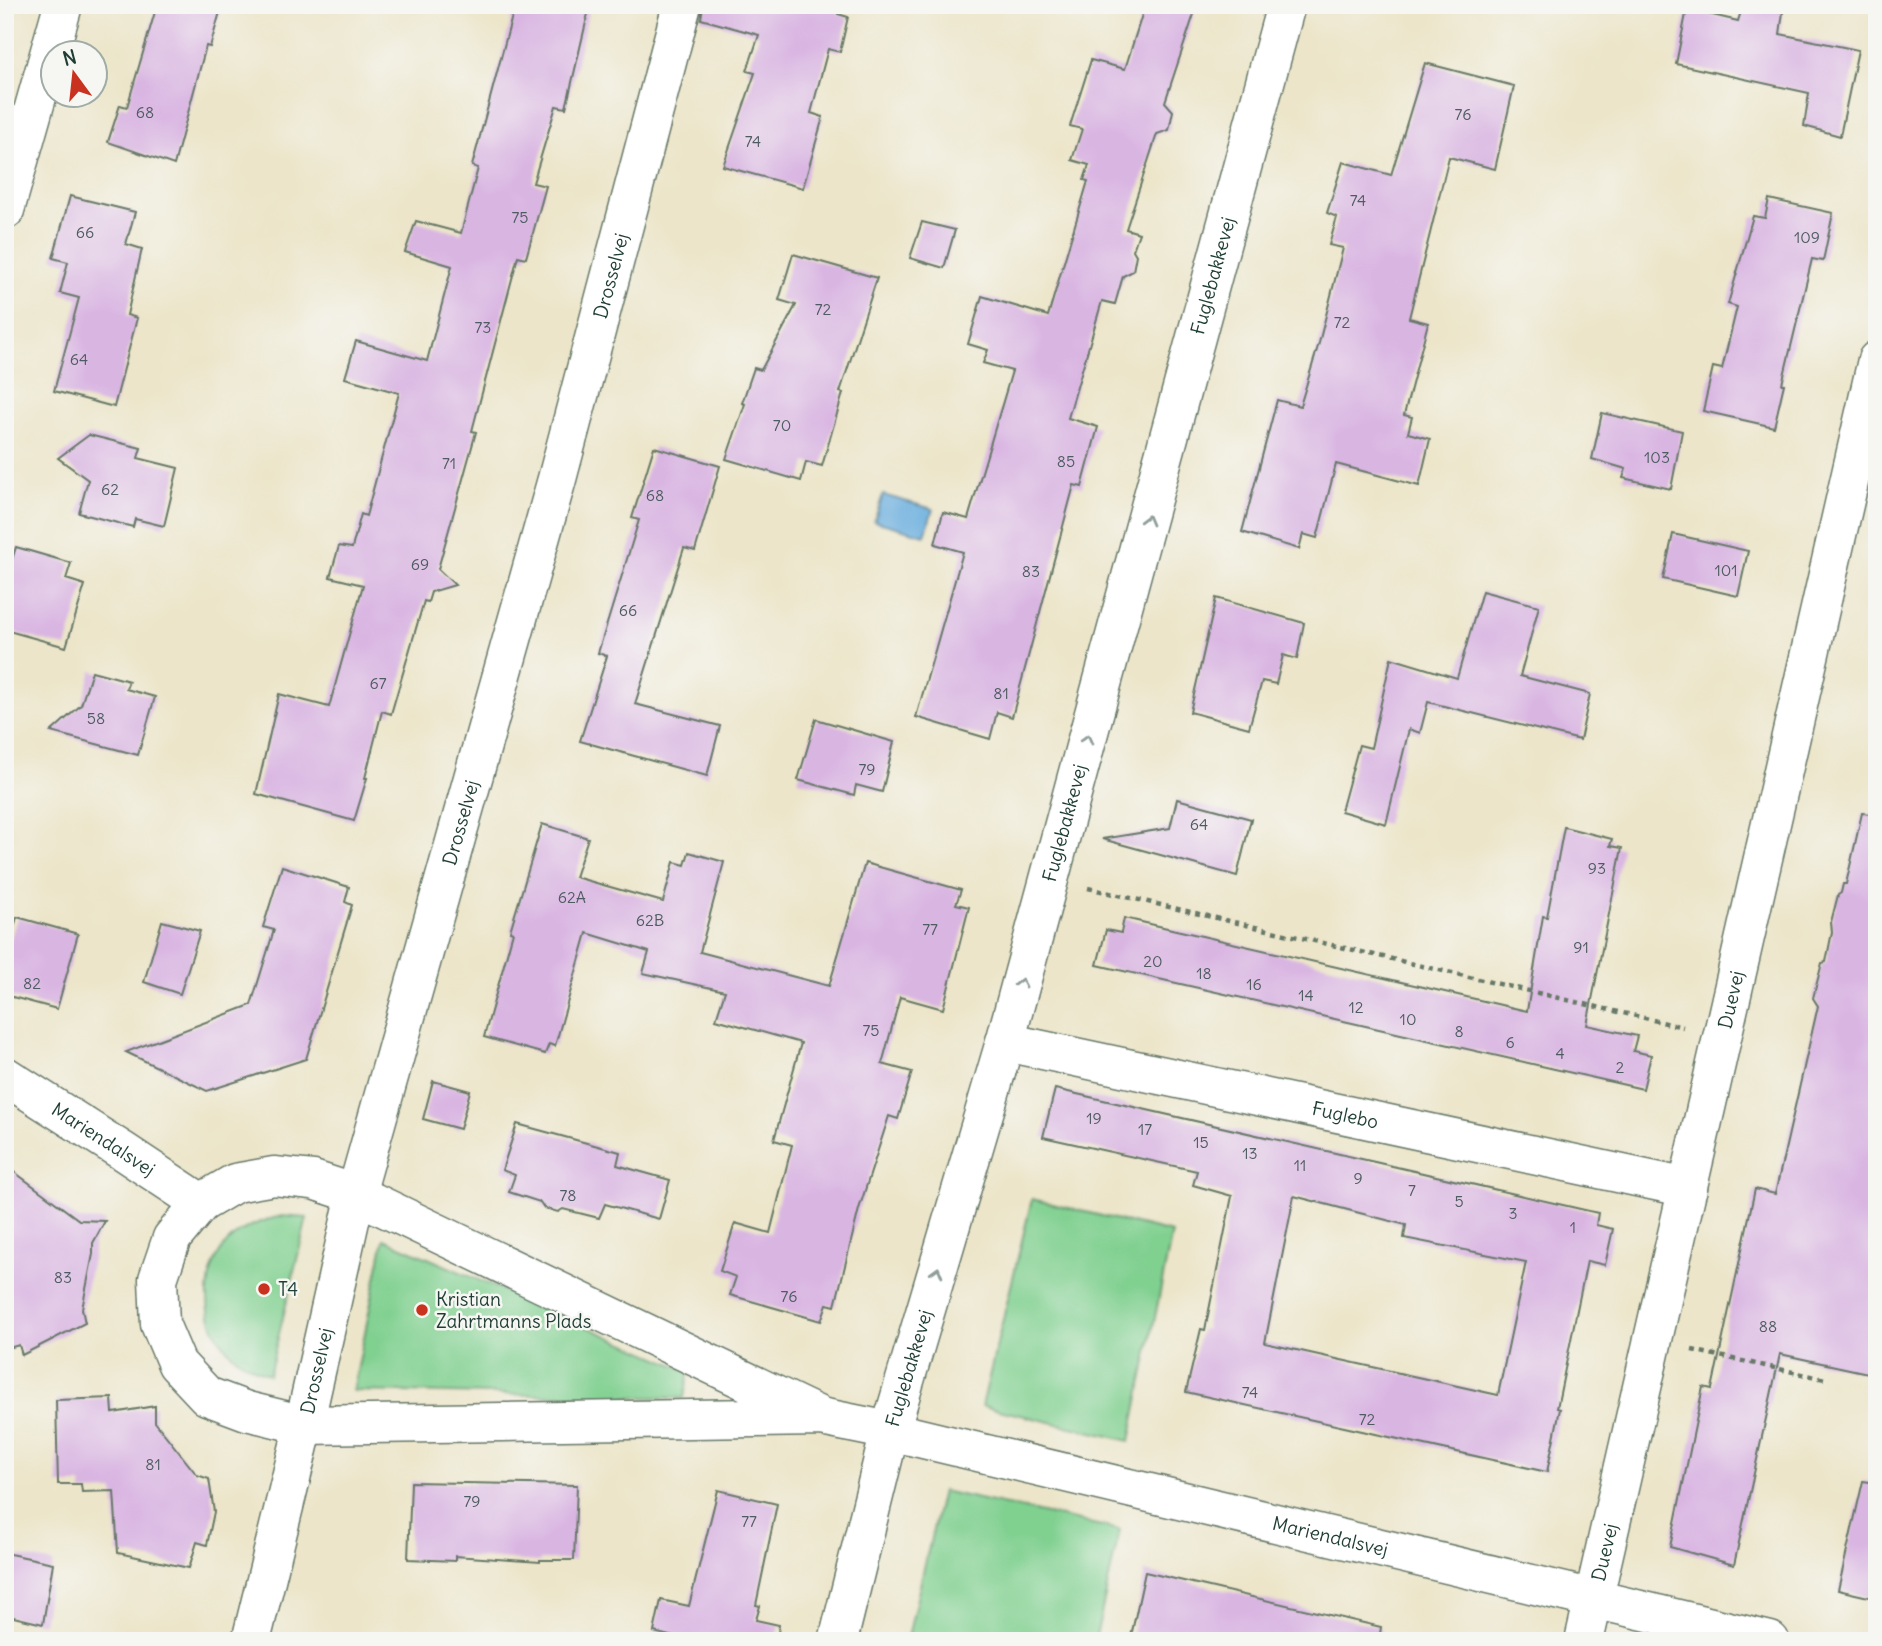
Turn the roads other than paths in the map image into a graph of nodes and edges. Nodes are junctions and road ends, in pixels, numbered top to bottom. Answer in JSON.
{"nodes":[{"id":1,"x":64,"y":5,"type":"edge"},
{"id":2,"x":682,"y":5,"type":"edge"},
{"id":3,"x":1286,"y":5,"type":"edge"},
{"id":4,"x":5,"y":210,"type":"edge"},
{"id":5,"x":1877,"y":360,"type":"edge"},
{"id":6,"x":1005,"y":1042,"type":"junction"},
{"id":7,"x":5,"y":1076,"type":"edge"},
{"id":8,"x":1688,"y":1188,"type":"junction"},
{"id":9,"x":356,"y":1194,"type":"junction"},
{"id":10,"x":201,"y":1203,"type":"junction"},
{"id":11,"x":821,"y":1417,"type":"junction"},
{"id":12,"x":304,"y":1425,"type":"junction"},
{"id":13,"x":890,"y":1431,"type":"junction"},
{"id":14,"x":1593,"y":1600,"type":"junction"},
{"id":15,"x":251,"y":1641,"type":"edge"},
{"id":16,"x":838,"y":1641,"type":"edge"},
{"id":17,"x":1584,"y":1641,"type":"edge"},
{"id":18,"x":1770,"y":1641,"type":"edge"}],
"edges":[{"from":1,"to":4,"type":"street"},
{"from":2,"to":9,"type":"street","name":"Drosselvej"},
{"from":6,"to":3,"type":"street","name":"Fuglebakkevej","one_way":true},
{"from":5,"to":8,"type":"street","name":"Duevej"},
{"from":6,"to":8,"type":"street","name":"Fuglebo"},
{"from":13,"to":6,"type":"street","name":"Fuglebakkevej","one_way":true},
{"from":7,"to":10,"type":"street","name":"Mariendalsvej"},
{"from":8,"to":14,"type":"street","name":"Duevej"},
{"from":9,"to":10,"type":"street"},
{"from":9,"to":11,"type":"street"},
{"from":9,"to":12,"type":"street","name":"Drosselvej"},
{"from":10,"to":12,"type":"street"},
{"from":11,"to":12,"type":"street"},
{"from":11,"to":13,"type":"street"},
{"from":12,"to":15,"type":"street","name":"Drosselvej"},
{"from":13,"to":14,"type":"street","name":"Mariendalsvej"},
{"from":13,"to":16,"type":"street","name":"Fuglebakkevej"},
{"from":14,"to":17,"type":"street","name":"Duevej"},
{"from":14,"to":18,"type":"street","name":"Mariendalsvej"}]}
